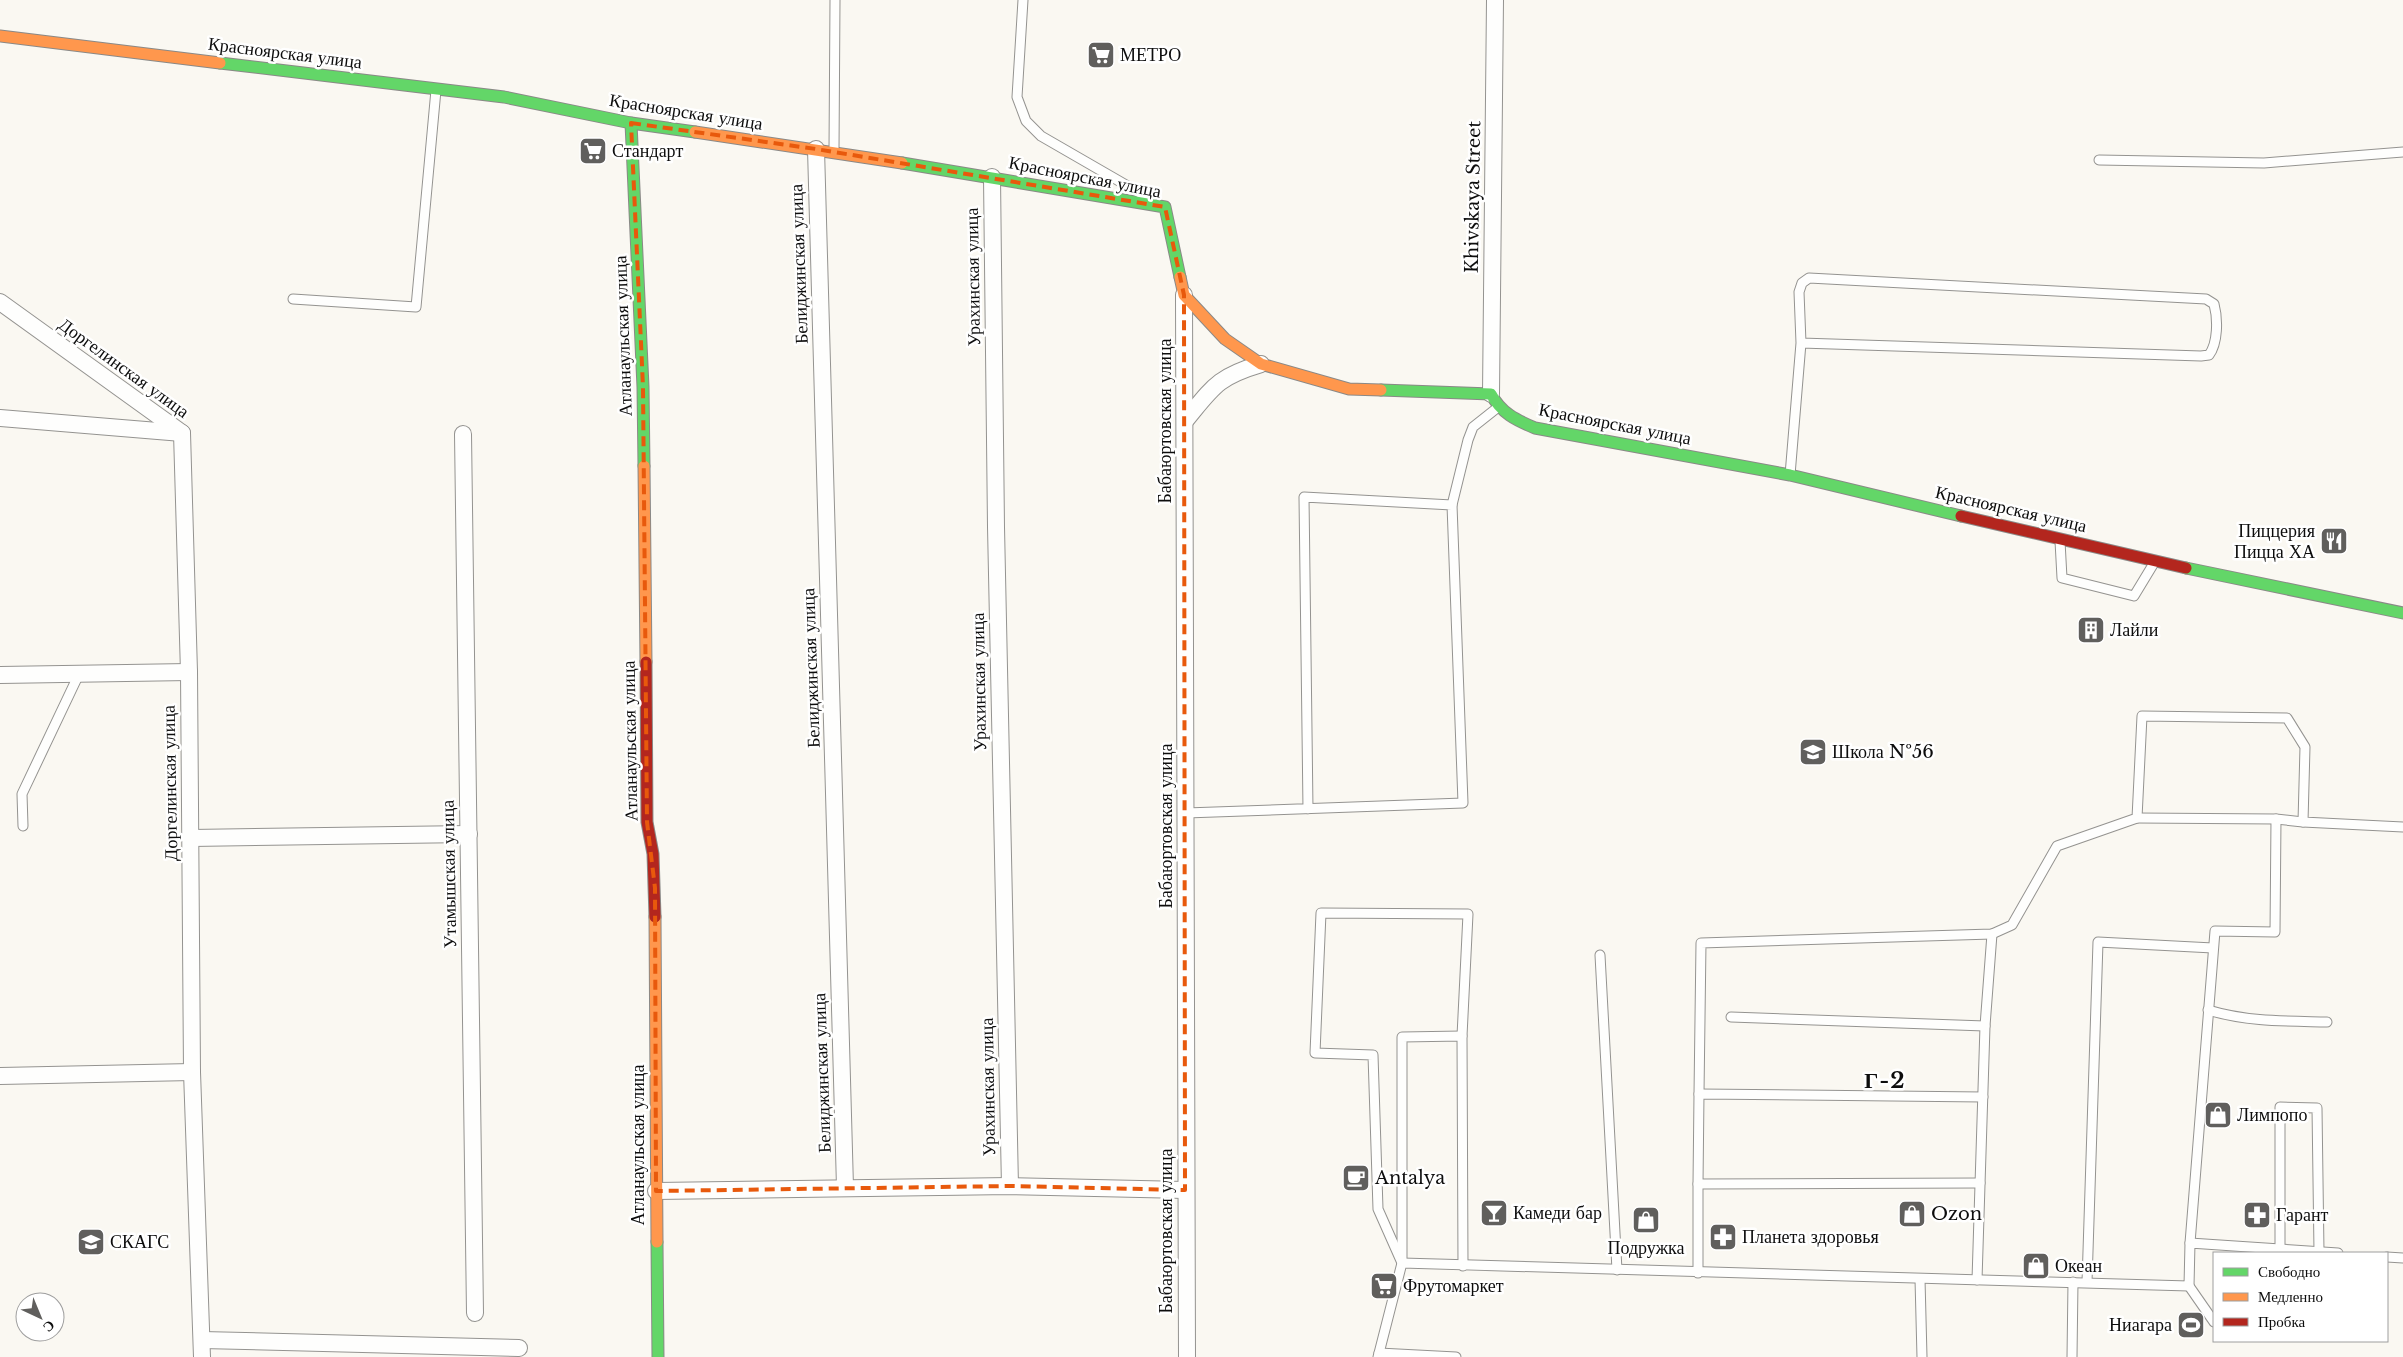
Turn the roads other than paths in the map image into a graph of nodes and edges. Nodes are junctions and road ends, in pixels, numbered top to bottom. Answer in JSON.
{"nodes":[{"id":1,"x":835,"y":0,"type":"edge"},
{"id":2,"x":1023,"y":0,"type":"edge"},
{"id":3,"x":1495,"y":0,"type":"edge"},
{"id":4,"x":0,"y":36,"type":"edge"},
{"id":5,"x":436,"y":87,"type":"junction"},
{"id":6,"x":631,"y":123,"type":"junction"},
{"id":7,"x":816,"y":149,"type":"junction"},
{"id":8,"x":834,"y":152,"type":"junction"},
{"id":9,"x":2403,"y":152,"type":"edge"},
{"id":10,"x":2099,"y":160,"type":"dead end"},
{"id":11,"x":992,"y":177,"type":"junction"},
{"id":12,"x":1165,"y":207,"type":"junction"},
{"id":13,"x":1184,"y":295,"type":"junction"},
{"id":14,"x":293,"y":299,"type":"dead end"},
{"id":15,"x":0,"y":302,"type":"edge"},
{"id":16,"x":1801,"y":343,"type":"junction"},
{"id":17,"x":1261,"y":364,"type":"junction"},
{"id":18,"x":1494,"y":401,"type":"junction"},
{"id":19,"x":0,"y":418,"type":"edge"},
{"id":20,"x":1185,"y":421,"type":"junction"},
{"id":21,"x":182,"y":433,"type":"junction"},
{"id":22,"x":463,"y":434,"type":"dead end"},
{"id":23,"x":1790,"y":475,"type":"junction"},
{"id":24,"x":1452,"y":505,"type":"junction"},
{"id":25,"x":2060,"y":538,"type":"junction"},
{"id":26,"x":2155,"y":562,"type":"junction"},
{"id":27,"x":2403,"y":612,"type":"edge"},
{"id":28,"x":189,"y":672,"type":"junction"},
{"id":29,"x":79,"y":674,"type":"junction"},
{"id":30,"x":0,"y":675,"type":"edge"},
{"id":31,"x":1308,"y":808,"type":"junction"},
{"id":32,"x":1186,"y":813,"type":"junction"},
{"id":33,"x":2137,"y":818,"type":"junction"},
{"id":34,"x":2276,"y":820,"type":"junction"},
{"id":35,"x":2303,"y":822,"type":"junction"},
{"id":36,"x":22,"y":826,"type":"dead end"},
{"id":37,"x":2403,"y":827,"type":"edge"},
{"id":38,"x":469,"y":834,"type":"junction"},
{"id":39,"x":191,"y":838,"type":"junction"},
{"id":40,"x":1992,"y":934,"type":"junction"},
{"id":41,"x":2213,"y":948,"type":"junction"},
{"id":42,"x":1600,"y":955,"type":"dead end"},
{"id":43,"x":2208,"y":1010,"type":"junction"},
{"id":44,"x":1731,"y":1017,"type":"dead end"},
{"id":45,"x":2327,"y":1022,"type":"dead end"},
{"id":46,"x":1985,"y":1026,"type":"junction"},
{"id":47,"x":1462,"y":1036,"type":"junction"},
{"id":48,"x":192,"y":1072,"type":"junction"},
{"id":49,"x":0,"y":1076,"type":"edge"},
{"id":50,"x":1699,"y":1094,"type":"junction"},
{"id":51,"x":1983,"y":1096,"type":"junction"},
{"id":52,"x":1980,"y":1183,"type":"junction"},
{"id":53,"x":1698,"y":1184,"type":"junction"},
{"id":54,"x":1010,"y":1186,"type":"junction"},
{"id":55,"x":845,"y":1187,"type":"junction"},
{"id":56,"x":656,"y":1190,"type":"junction"},
{"id":57,"x":1185,"y":1190,"type":"junction"},
{"id":58,"x":2190,"y":1243,"type":"junction"},
{"id":59,"x":2280,"y":1248,"type":"junction"},
{"id":60,"x":2319,"y":1252,"type":"edge"},
{"id":61,"x":2388,"y":1257,"type":"edge"},
{"id":62,"x":2403,"y":1258,"type":"edge"},
{"id":63,"x":1402,"y":1264,"type":"junction"},
{"id":64,"x":1463,"y":1266,"type":"junction"},
{"id":65,"x":1617,"y":1270,"type":"junction"},
{"id":66,"x":1698,"y":1273,"type":"junction"},
{"id":67,"x":1920,"y":1278,"type":"junction"},
{"id":68,"x":1977,"y":1280,"type":"junction"},
{"id":69,"x":2073,"y":1282,"type":"junction"},
{"id":70,"x":2087,"y":1282,"type":"junction"},
{"id":71,"x":2189,"y":1286,"type":"junction"},
{"id":72,"x":474,"y":1313,"type":"dead end"},
{"id":73,"x":2213,"y":1321,"type":"edge"},
{"id":74,"x":202,"y":1340,"type":"junction"},
{"id":75,"x":519,"y":1348,"type":"dead end"},
{"id":76,"x":1378,"y":1355,"type":"edge"},
{"id":77,"x":202,"y":1357,"type":"edge"},
{"id":78,"x":658,"y":1357,"type":"edge"},
{"id":79,"x":1187,"y":1357,"type":"edge"},
{"id":80,"x":1456,"y":1357,"type":"edge"},
{"id":81,"x":1922,"y":1357,"type":"edge"},
{"id":82,"x":2072,"y":1357,"type":"edge"}],
"edges":[{"from":1,"to":8,"type":"lane"},
{"from":2,"to":12,"type":"lane"},
{"from":3,"to":18,"type":"street","name":"Khivskaya Street"},
{"from":4,"to":5,"type":"street","name":"Красноярская улица"},
{"from":5,"to":6,"type":"street","name":"Красноярская улица"},
{"from":5,"to":14,"type":"lane"},
{"from":6,"to":7,"type":"street","name":"Красноярская улица"},
{"from":6,"to":56,"type":"street","name":"Атланаульская улица"},
{"from":7,"to":8,"type":"street","name":"Красноярская улица"},
{"from":7,"to":55,"type":"street","name":"Белиджинская улица"},
{"from":8,"to":11,"type":"street","name":"Красноярская улица"},
{"from":9,"to":10,"type":"lane"},
{"from":11,"to":12,"type":"street","name":"Красноярская улица"},
{"from":11,"to":54,"type":"street","name":"Урахинская улица"},
{"from":12,"to":13,"type":"street","name":"Красноярская улица"},
{"from":13,"to":17,"type":"street"},
{"from":13,"to":20,"type":"street","name":"Бабаюртовская улица"},
{"from":15,"to":21,"type":"street","name":"Доргелинская улица"},
{"from":16,"to":16,"type":"lane"},
{"from":16,"to":23,"type":"lane"},
{"from":17,"to":18,"type":"street"},
{"from":17,"to":20,"type":"street"},
{"from":18,"to":23,"type":"street","name":"Красноярская улица"},
{"from":18,"to":24,"type":"lane"},
{"from":19,"to":21,"type":"street"},
{"from":20,"to":32,"type":"street","name":"Бабаюртовская улица"},
{"from":21,"to":28,"type":"street","name":"Доргелинская улица"},
{"from":22,"to":38,"type":"street","name":"Утамышская улица"},
{"from":23,"to":25,"type":"street","name":"Красноярская улица"},
{"from":24,"to":31,"type":"lane"},
{"from":24,"to":31,"type":"lane"},
{"from":25,"to":26,"type":"street","name":"Красноярская улица"},
{"from":25,"to":26,"type":"lane"},
{"from":26,"to":27,"type":"street","name":"Красноярская улица"},
{"from":28,"to":29,"type":"street"},
{"from":28,"to":39,"type":"street","name":"Доргелинская улица"},
{"from":29,"to":30,"type":"street"},
{"from":29,"to":36,"type":"lane"},
{"from":31,"to":32,"type":"lane"},
{"from":32,"to":57,"type":"street","name":"Бабаюртовская улица"},
{"from":33,"to":34,"type":"lane"},
{"from":33,"to":35,"type":"lane"},
{"from":33,"to":40,"type":"lane"},
{"from":34,"to":35,"type":"lane"},
{"from":34,"to":41,"type":"lane"},
{"from":35,"to":37,"type":"lane"},
{"from":38,"to":39,"type":"street"},
{"from":38,"to":72,"type":"street","name":"Утамышская улица"},
{"from":39,"to":48,"type":"street","name":"Доргелинская улица"},
{"from":40,"to":46,"type":"lane"},
{"from":40,"to":50,"type":"lane"},
{"from":41,"to":43,"type":"lane"},
{"from":41,"to":70,"type":"lane"},
{"from":42,"to":65,"type":"lane"},
{"from":43,"to":45,"type":"lane"},
{"from":43,"to":58,"type":"lane"},
{"from":44,"to":46,"type":"lane"},
{"from":46,"to":51,"type":"lane"},
{"from":47,"to":63,"type":"lane"},
{"from":47,"to":63,"type":"lane"},
{"from":47,"to":64,"type":"lane"},
{"from":48,"to":49,"type":"street"},
{"from":48,"to":74,"type":"street","name":"Доргелинская улица"},
{"from":50,"to":51,"type":"lane"},
{"from":50,"to":53,"type":"lane"},
{"from":51,"to":52,"type":"lane"},
{"from":52,"to":53,"type":"lane"},
{"from":52,"to":68,"type":"lane"},
{"from":53,"to":66,"type":"lane"},
{"from":54,"to":55,"type":"street"},
{"from":54,"to":57,"type":"street"},
{"from":55,"to":56,"type":"street"},
{"from":56,"to":78,"type":"street","name":"Атланаульская улица"},
{"from":57,"to":79,"type":"street","name":"Бабаюртовская улица"},
{"from":58,"to":59,"type":"lane"},
{"from":58,"to":71,"type":"lane"},
{"from":59,"to":60,"type":"lane"},
{"from":59,"to":60,"type":"lane"},
{"from":61,"to":62,"type":"lane"},
{"from":63,"to":64,"type":"lane"},
{"from":63,"to":76,"type":"lane"},
{"from":64,"to":65,"type":"lane"},
{"from":65,"to":66,"type":"lane"},
{"from":66,"to":67,"type":"lane"},
{"from":67,"to":68,"type":"lane"},
{"from":67,"to":81,"type":"lane"},
{"from":68,"to":69,"type":"lane"},
{"from":69,"to":70,"type":"lane"},
{"from":69,"to":82,"type":"lane"},
{"from":70,"to":71,"type":"lane"},
{"from":71,"to":73,"type":"lane"},
{"from":74,"to":75,"type":"street"},
{"from":74,"to":77,"type":"street","name":"Доргелинская улица"},
{"from":76,"to":80,"type":"lane"}]}
